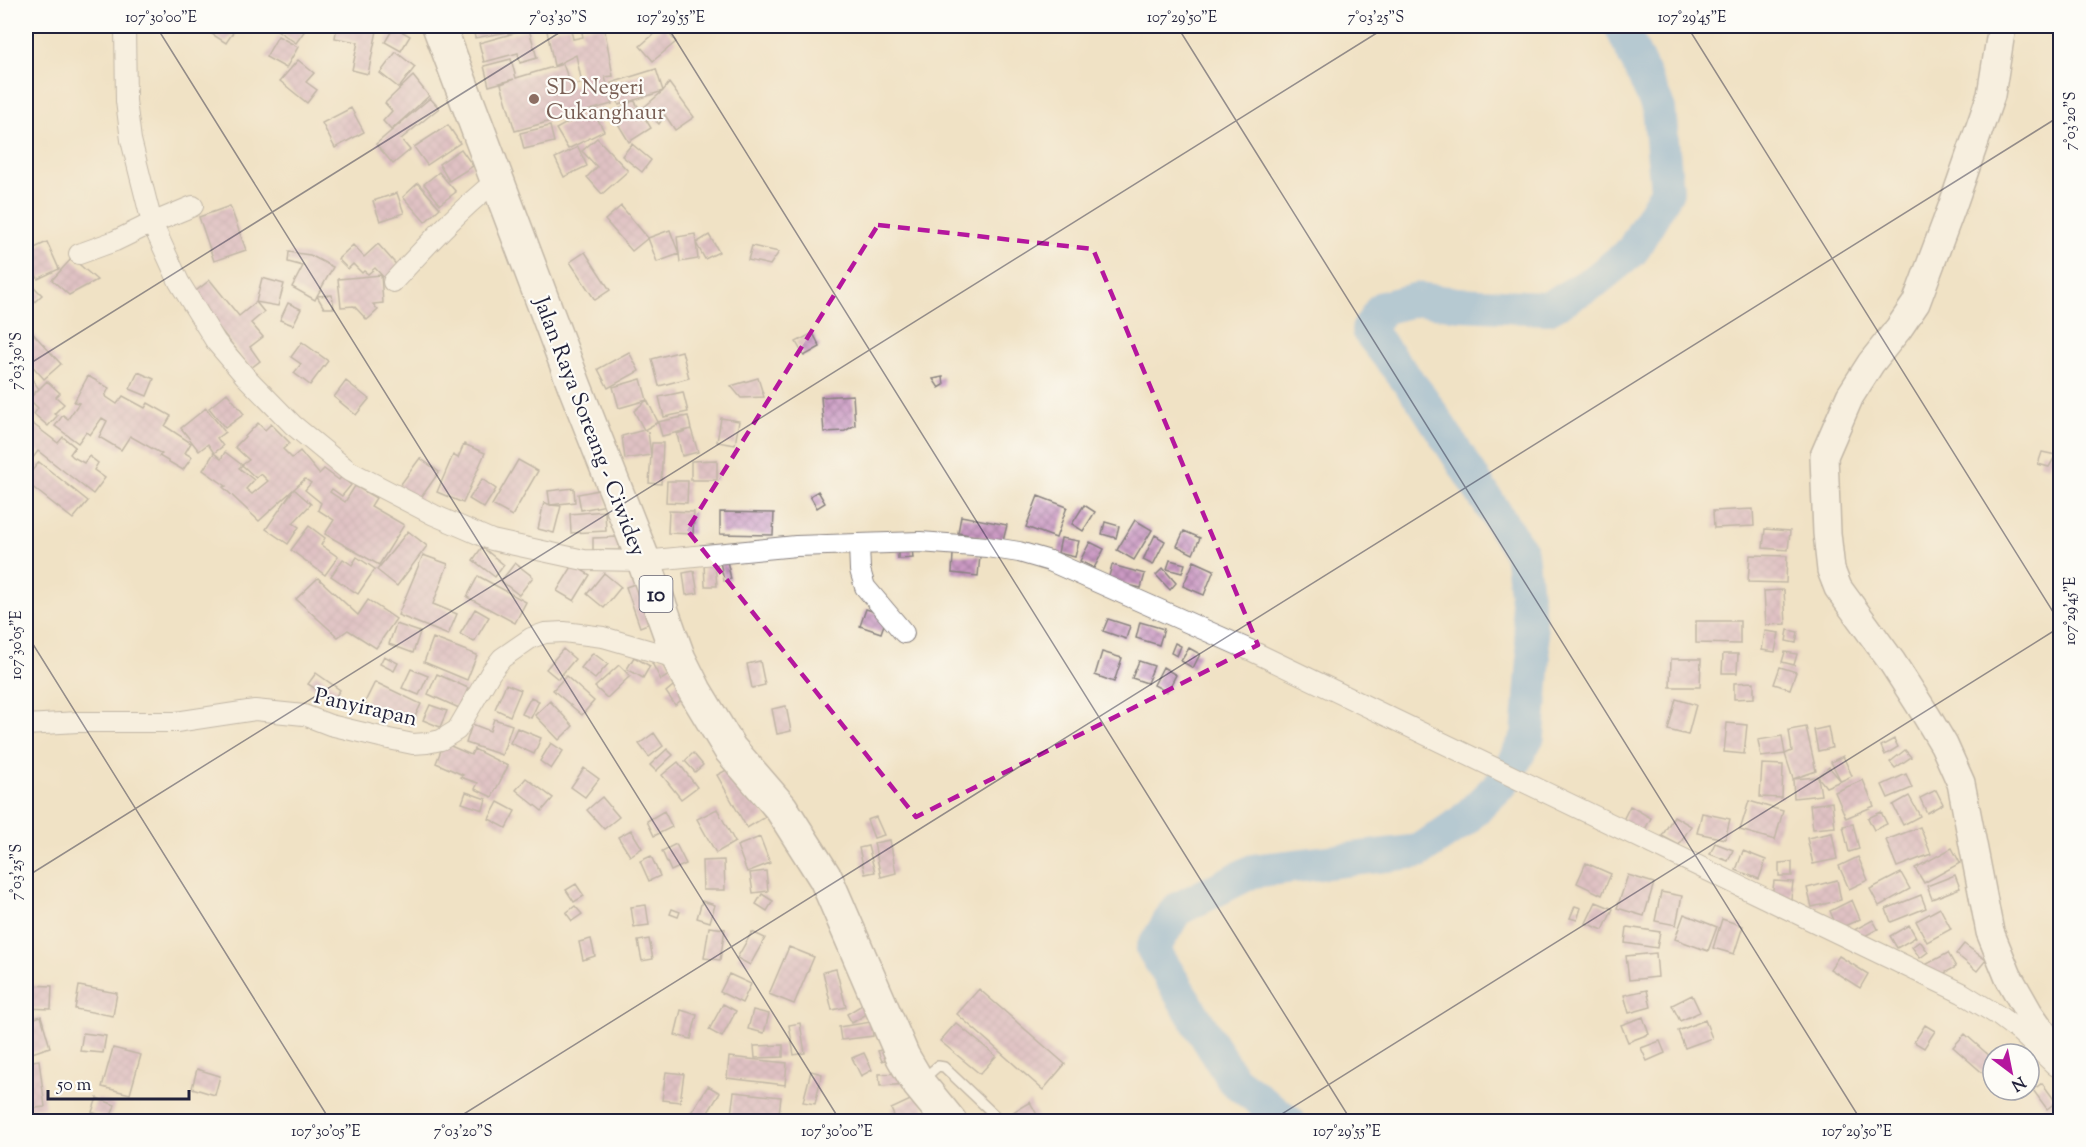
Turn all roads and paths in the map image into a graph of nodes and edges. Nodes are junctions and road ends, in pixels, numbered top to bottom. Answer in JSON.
{"nodes":[{"id":1,"x":125,"y":26,"type":"edge"},
{"id":2,"x":439,"y":26,"type":"edge"},
{"id":3,"x":2002,"y":26,"type":"edge"},
{"id":4,"x":497,"y":180,"type":"junction"},
{"id":5,"x":193,"y":206,"type":"dead end"},
{"id":6,"x":152,"y":223,"type":"junction"},
{"id":7,"x":79,"y":254,"type":"dead end"},
{"id":8,"x":393,"y":282,"type":"dead end"},
{"id":9,"x":859,"y":544,"type":"junction"},
{"id":10,"x":644,"y":561,"type":"junction"},
{"id":11,"x":904,"y":633,"type":"dead end"},
{"id":12,"x":679,"y":659,"type":"junction"},
{"id":13,"x":26,"y":725,"type":"edge"},
{"id":14,"x":2060,"y":1065,"type":"edge"},
{"id":15,"x":918,"y":1084,"type":"junction"},
{"id":16,"x":950,"y":1122,"type":"edge"},
{"id":17,"x":1002,"y":1122,"type":"edge"}],
"edges":[{"from":1,"to":6,"type":"street"},
{"from":2,"to":4,"type":"highway","name":"Jalan Raya Soreang - Ciwidey","number":"10"},
{"from":3,"to":14,"type":"street"},
{"from":4,"to":8,"type":"street"},
{"from":4,"to":10,"type":"highway","name":"Jalan Raya Soreang - Ciwidey","number":"10"},
{"from":5,"to":6,"type":"street"},
{"from":6,"to":7,"type":"street"},
{"from":6,"to":10,"type":"street"},
{"from":9,"to":10,"type":"street"},
{"from":9,"to":11,"type":"street"},
{"from":9,"to":14,"type":"street"},
{"from":10,"to":12,"type":"highway","name":"Jalan Raya Soreang - Ciwidey","number":"10"},
{"from":12,"to":13,"type":"street","name":"Panyirapan"},
{"from":12,"to":15,"type":"highway","name":"Jalan Raya Soreang - Ciwidey","number":"10"},
{"from":15,"to":16,"type":"highway","name":"Jalan Raya Soreang - Ciwidey","number":"10"},
{"from":15,"to":17,"type":"lane"}]}
